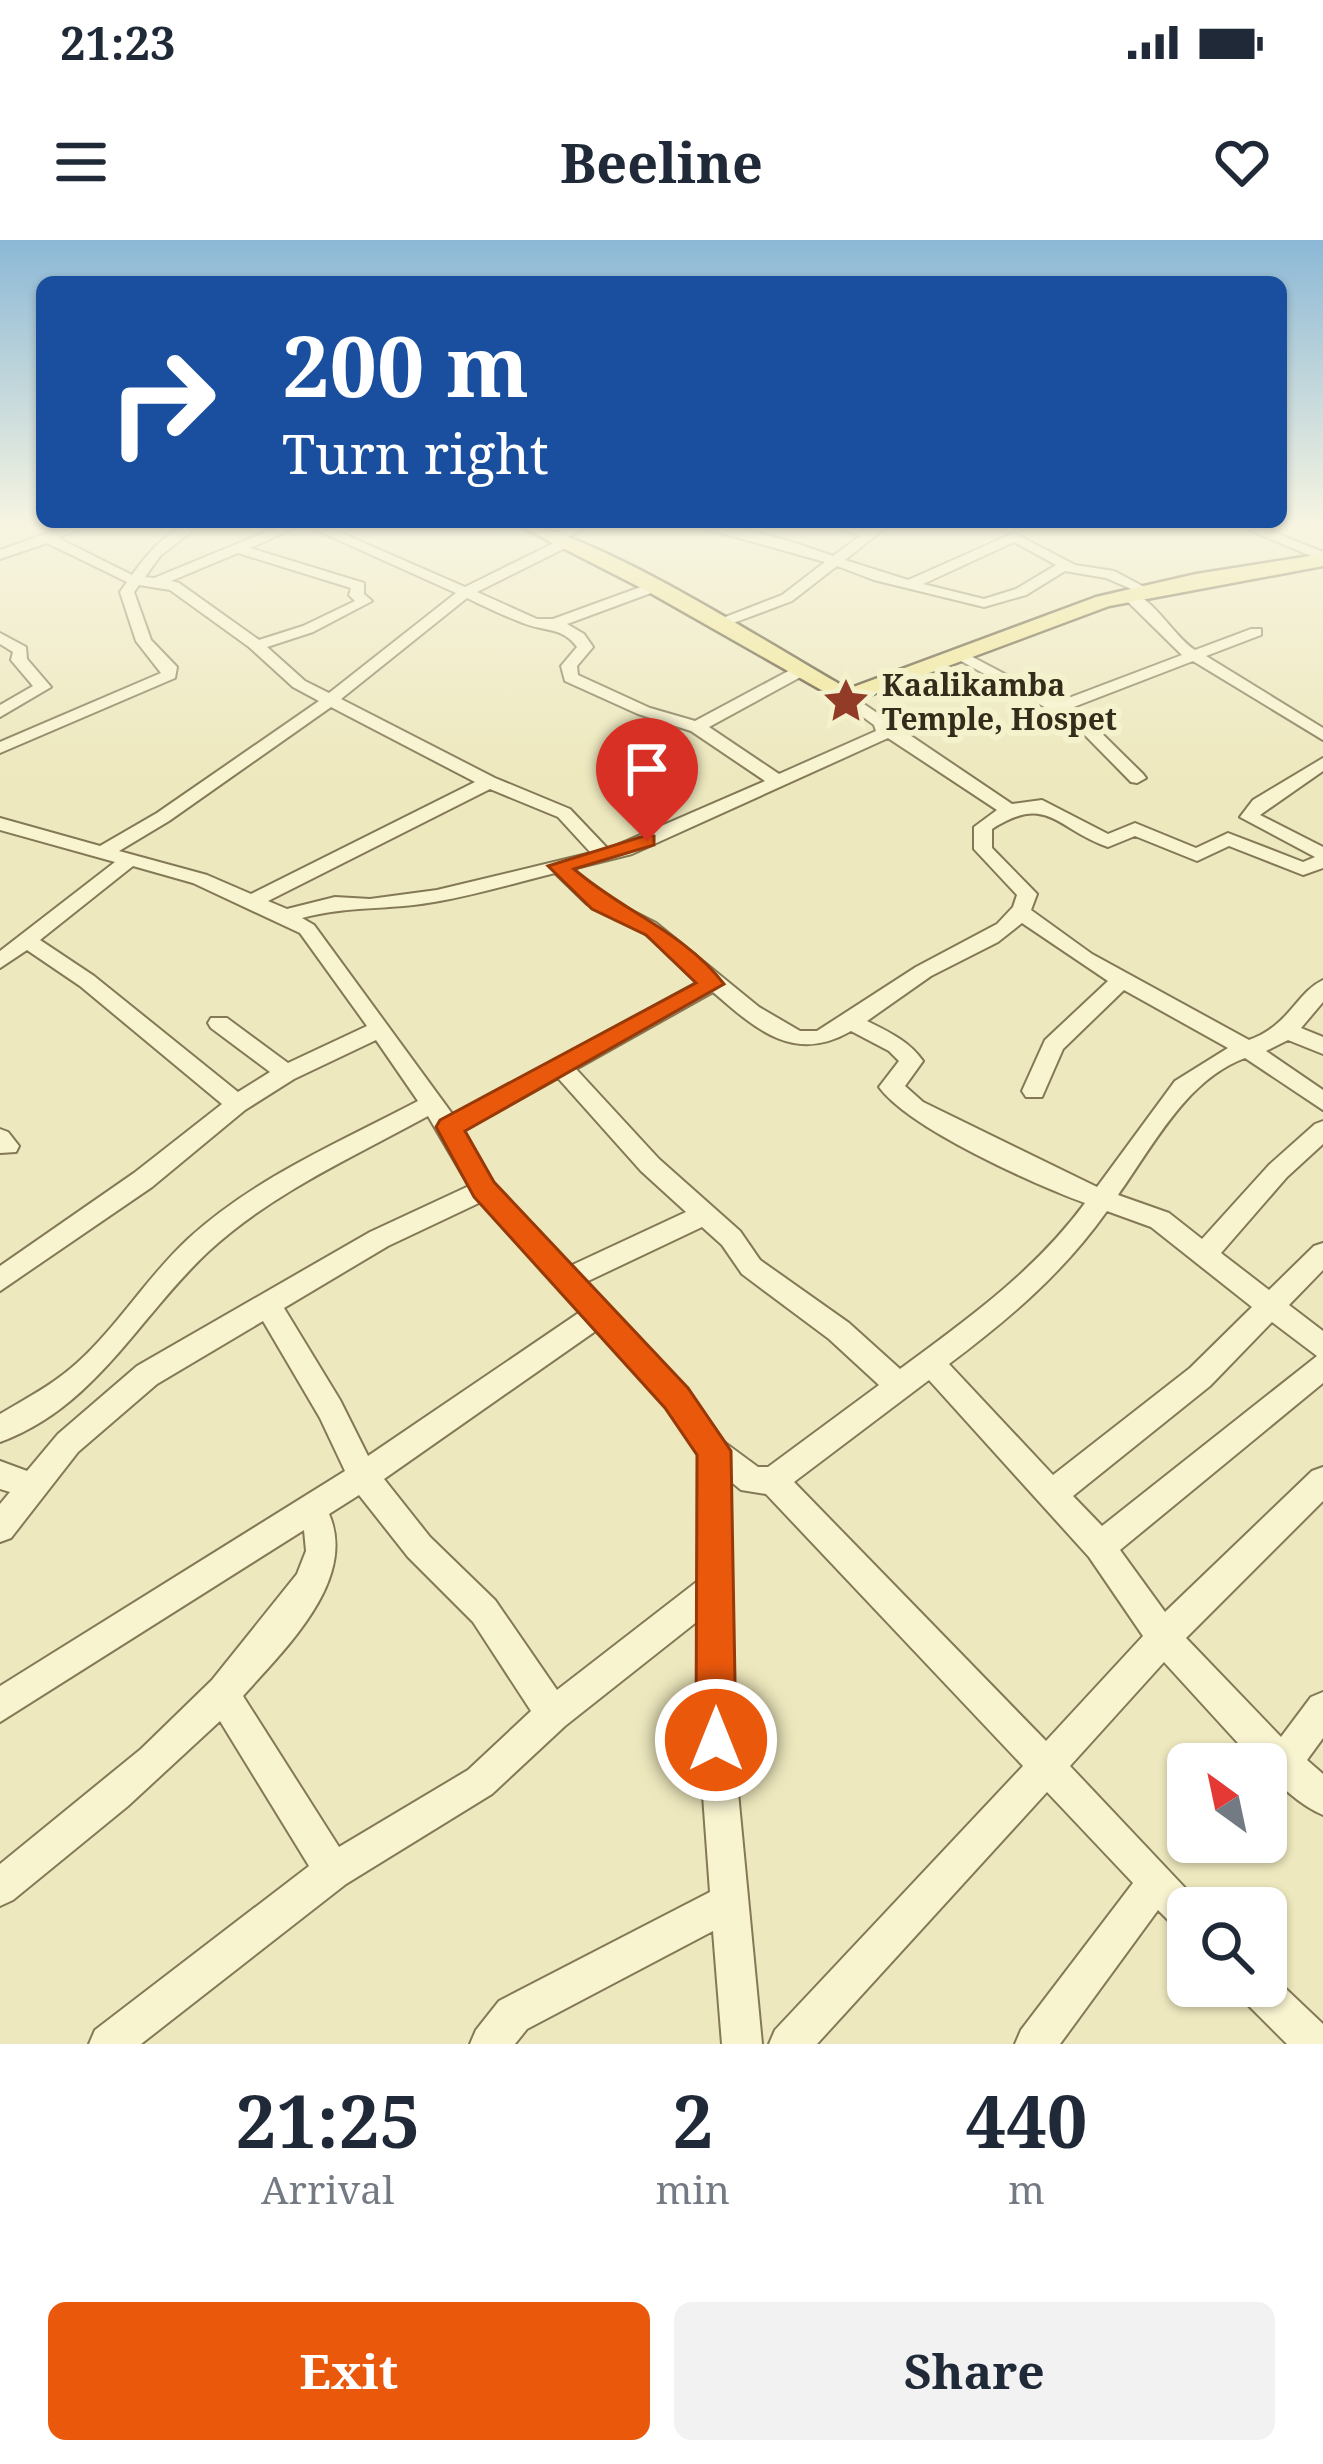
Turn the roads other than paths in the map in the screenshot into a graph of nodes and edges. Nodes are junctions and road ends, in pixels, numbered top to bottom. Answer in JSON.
{"nodes":[{"id":1,"x":132,"y":609,"type":"edge"},
{"id":2,"x":206,"y":609,"type":"edge"},
{"id":3,"x":348,"y":609,"type":"edge"},
{"id":4,"x":444,"y":609,"type":"edge"},
{"id":5,"x":504,"y":609,"type":"edge"},
{"id":6,"x":593,"y":609,"type":"edge"},
{"id":7,"x":694,"y":609,"type":"edge"},
{"id":8,"x":758,"y":609,"type":"edge"},
{"id":9,"x":1091,"y":609,"type":"edge"},
{"id":10,"x":1150,"y":609,"type":"edge"},
{"id":11,"x":555,"y":623,"type":"junction"},
{"id":12,"x":720,"y":624,"type":"junction"},
{"id":13,"x":1256,"y":632,"type":"dead end"},
{"id":14,"x":0,"y":638,"type":"edge"},
{"id":15,"x":256,"y":646,"type":"junction"},
{"id":16,"x":1194,"y":655,"type":"junction"},
{"id":17,"x":960,"y":656,"type":"junction"},
{"id":18,"x":800,"y":671,"type":"junction"},
{"id":19,"x":846,"y":698,"type":"junction"},
{"id":20,"x":329,"y":701,"type":"junction"},
{"id":21,"x":1057,"y":708,"type":"junction"},
{"id":22,"x":0,"y":712,"type":"edge"},
{"id":23,"x":697,"y":727,"type":"junction"},
{"id":24,"x":886,"y":729,"type":"junction"},
{"id":25,"x":1323,"y":735,"type":"edge"},
{"id":26,"x":0,"y":748,"type":"edge"},
{"id":27,"x":1323,"y":763,"type":"edge"},
{"id":28,"x":1137,"y":778,"type":"dead end"},
{"id":29,"x":777,"y":781,"type":"junction"},
{"id":30,"x":489,"y":782,"type":"junction"},
{"id":31,"x":1010,"y":810,"type":"junction"},
{"id":32,"x":1323,"y":825,"type":"edge"},
{"id":33,"x":3,"y":827,"type":"edge"},
{"id":34,"x":1298,"y":843,"type":"junction"},
{"id":35,"x":103,"y":851,"type":"junction"},
{"id":36,"x":604,"y":856,"type":"junction"},
{"id":37,"x":132,"y":858,"type":"junction"},
{"id":38,"x":1323,"y":858,"type":"edge"},
{"id":39,"x":559,"y":866,"type":"junction"},
{"id":40,"x":255,"y":900,"type":"junction"},
{"id":41,"x":1022,"y":913,"type":"junction"},
{"id":42,"x":285,"y":916,"type":"junction"},
{"id":43,"x":28,"y":942,"type":"junction"},
{"id":44,"x":0,"y":961,"type":"edge"},
{"id":45,"x":1121,"y":981,"type":"junction"},
{"id":46,"x":712,"y":984,"type":"junction"},
{"id":47,"x":1323,"y":987,"type":"edge"},
{"id":48,"x":851,"y":1022,"type":"junction"},
{"id":49,"x":220,"y":1023,"type":"dead end"},
{"id":50,"x":380,"y":1029,"type":"junction"},
{"id":51,"x":1285,"y":1030,"type":"junction"},
{"id":52,"x":1323,"y":1046,"type":"edge"},
{"id":53,"x":1246,"y":1048,"type":"junction"},
{"id":54,"x":561,"y":1067,"type":"junction"},
{"id":55,"x":286,"y":1073,"type":"junction"},
{"id":56,"x":1034,"y":1091,"type":"dead end"},
{"id":57,"x":1323,"y":1102,"type":"edge"},
{"id":58,"x":238,"y":1104,"type":"junction"},
{"id":59,"x":440,"y":1116,"type":"junction"},
{"id":60,"x":1323,"y":1130,"type":"edge"},
{"id":61,"x":484,"y":1190,"type":"junction"},
{"id":62,"x":1099,"y":1198,"type":"junction"},
{"id":63,"x":706,"y":1214,"type":"junction"},
{"id":64,"x":1205,"y":1253,"type":"junction"},
{"id":65,"x":1323,"y":1253,"type":"edge"},
{"id":66,"x":567,"y":1279,"type":"junction"},
{"id":67,"x":0,"y":1280,"type":"edge"},
{"id":68,"x":266,"y":1302,"type":"junction"},
{"id":69,"x":1270,"y":1307,"type":"junction"},
{"id":70,"x":598,"y":1314,"type":"junction"},
{"id":71,"x":1323,"y":1347,"type":"edge"},
{"id":72,"x":932,"y":1364,"type":"junction"},
{"id":73,"x":1323,"y":1366,"type":"edge"},
{"id":74,"x":901,"y":1388,"type":"junction"},
{"id":75,"x":0,"y":1429,"type":"edge"},
{"id":76,"x":714,"y":1451,"type":"junction"},
{"id":77,"x":0,"y":1475,"type":"edge"},
{"id":78,"x":363,"y":1476,"type":"junction"},
{"id":79,"x":773,"y":1481,"type":"junction"},
{"id":80,"x":1323,"y":1481,"type":"edge"},
{"id":81,"x":32,"y":1486,"type":"junction"},
{"id":82,"x":1052,"y":1494,"type":"junction"},
{"id":83,"x":310,"y":1508,"type":"junction"},
{"id":84,"x":0,"y":1528,"type":"edge"},
{"id":85,"x":1100,"y":1547,"type":"junction"},
{"id":86,"x":715,"y":1587,"type":"junction"},
{"id":87,"x":1168,"y":1636,"type":"junction"},
{"id":88,"x":224,"y":1696,"type":"junction"},
{"id":89,"x":0,"y":1706,"type":"edge"},
{"id":90,"x":1323,"y":1709,"type":"edge"},
{"id":91,"x":553,"y":1714,"type":"junction"},
{"id":92,"x":1264,"y":1743,"type":"edge"},
{"id":93,"x":1287,"y":1758,"type":"edge"},
{"id":94,"x":1287,"y":1767,"type":"edge"},
{"id":95,"x":1048,"y":1768,"type":"junction"},
{"id":96,"x":1323,"y":1797,"type":"edge"},
{"id":97,"x":333,"y":1871,"type":"junction"},
{"id":98,"x":1157,"y":1882,"type":"junction"},
{"id":99,"x":0,"y":1887,"type":"edge"},
{"id":100,"x":1167,"y":1892,"type":"edge"},
{"id":101,"x":730,"y":1902,"type":"junction"},
{"id":102,"x":1278,"y":2007,"type":"edge"},
{"id":103,"x":110,"y":2044,"type":"edge"},
{"id":104,"x":490,"y":2044,"type":"edge"},
{"id":105,"x":742,"y":2044,"type":"edge"},
{"id":106,"x":789,"y":2044,"type":"edge"},
{"id":107,"x":1035,"y":2044,"type":"edge"},
{"id":108,"x":1315,"y":2044,"type":"edge"}],
"edges":[{"from":1,"to":26,"type":"street"},
{"from":2,"to":15,"type":"street"},
{"from":3,"to":15,"type":"street"},
{"from":4,"to":20,"type":"street"},
{"from":5,"to":11,"type":"street"},
{"from":6,"to":11,"type":"street"},
{"from":7,"to":12,"type":"main road"},
{"from":8,"to":12,"type":"street"},
{"from":9,"to":17,"type":"main road"},
{"from":10,"to":16,"type":"street"},
{"from":11,"to":23,"type":"street"},
{"from":12,"to":18,"type":"main road"},
{"from":13,"to":16,"type":"street"},
{"from":14,"to":22,"type":"street"},
{"from":15,"to":20,"type":"street"},
{"from":16,"to":21,"type":"street"},
{"from":16,"to":25,"type":"street"},
{"from":17,"to":19,"type":"main road"},
{"from":17,"to":21,"type":"street"},
{"from":18,"to":19,"type":"main road"},
{"from":18,"to":23,"type":"street"},
{"from":19,"to":24,"type":"street"},
{"from":20,"to":30,"type":"street"},
{"from":20,"to":35,"type":"street"},
{"from":21,"to":28,"type":"street"},
{"from":23,"to":29,"type":"street"},
{"from":24,"to":29,"type":"street"},
{"from":24,"to":31,"type":"street"},
{"from":27,"to":34,"type":"street"},
{"from":29,"to":36,"type":"street"},
{"from":30,"to":36,"type":"street"},
{"from":30,"to":40,"type":"street"},
{"from":31,"to":38,"type":"street"},
{"from":31,"to":41,"type":"street"},
{"from":32,"to":34,"type":"street"},
{"from":33,"to":35,"type":"street"},
{"from":34,"to":38,"type":"street"},
{"from":35,"to":37,"type":"street"},
{"from":36,"to":39,"type":"street"},
{"from":37,"to":40,"type":"street"},
{"from":37,"to":43,"type":"street"},
{"from":39,"to":42,"type":"street"},
{"from":39,"to":46,"type":"street"},
{"from":40,"to":42,"type":"street"},
{"from":41,"to":45,"type":"street"},
{"from":41,"to":48,"type":"street"},
{"from":42,"to":50,"type":"street"},
{"from":43,"to":44,"type":"street"},
{"from":43,"to":58,"type":"street"},
{"from":45,"to":53,"type":"street"},
{"from":45,"to":56,"type":"street"},
{"from":46,"to":48,"type":"street"},
{"from":46,"to":54,"type":"street"},
{"from":47,"to":51,"type":"street"},
{"from":48,"to":62,"type":"street"},
{"from":49,"to":55,"type":"street"},
{"from":50,"to":55,"type":"street"},
{"from":50,"to":59,"type":"street"},
{"from":51,"to":52,"type":"street"},
{"from":51,"to":53,"type":"street"},
{"from":53,"to":57,"type":"street"},
{"from":53,"to":62,"type":"street"},
{"from":54,"to":59,"type":"street"},
{"from":54,"to":63,"type":"street"},
{"from":55,"to":58,"type":"street"},
{"from":58,"to":67,"type":"street"},
{"from":59,"to":61,"type":"street"},
{"from":59,"to":75,"type":"street"},
{"from":60,"to":64,"type":"street"},
{"from":61,"to":66,"type":"street"},
{"from":61,"to":68,"type":"street"},
{"from":62,"to":64,"type":"street"},
{"from":62,"to":72,"type":"street"},
{"from":63,"to":66,"type":"street"},
{"from":63,"to":74,"type":"street"},
{"from":64,"to":69,"type":"street"},
{"from":65,"to":69,"type":"street"},
{"from":66,"to":70,"type":"street"},
{"from":68,"to":78,"type":"street"},
{"from":68,"to":81,"type":"street"},
{"from":69,"to":71,"type":"street"},
{"from":69,"to":82,"type":"street"},
{"from":70,"to":76,"type":"street"},
{"from":70,"to":78,"type":"street"},
{"from":72,"to":74,"type":"street"},
{"from":72,"to":82,"type":"street"},
{"from":73,"to":85,"type":"street"},
{"from":74,"to":79,"type":"street"},
{"from":76,"to":79,"type":"street"},
{"from":76,"to":86,"type":"street"},
{"from":77,"to":81,"type":"street"},
{"from":78,"to":83,"type":"street"},
{"from":78,"to":91,"type":"street"},
{"from":79,"to":95,"type":"street"},
{"from":80,"to":87,"type":"street"},
{"from":81,"to":84,"type":"street"},
{"from":82,"to":85,"type":"street"},
{"from":83,"to":88,"type":"street"},
{"from":83,"to":89,"type":"street"},
{"from":85,"to":87,"type":"street"},
{"from":86,"to":91,"type":"street"},
{"from":86,"to":101,"type":"street"},
{"from":87,"to":92,"type":"street"},
{"from":87,"to":95,"type":"street"},
{"from":88,"to":97,"type":"street"},
{"from":88,"to":99,"type":"street"},
{"from":90,"to":93,"type":"street"},
{"from":91,"to":97,"type":"street"},
{"from":94,"to":96,"type":"street"},
{"from":95,"to":98,"type":"street"},
{"from":95,"to":106,"type":"street"},
{"from":97,"to":103,"type":"street"},
{"from":98,"to":100,"type":"street"},
{"from":98,"to":107,"type":"street"},
{"from":101,"to":104,"type":"street"},
{"from":101,"to":105,"type":"street"},
{"from":102,"to":108,"type":"street"}]}
